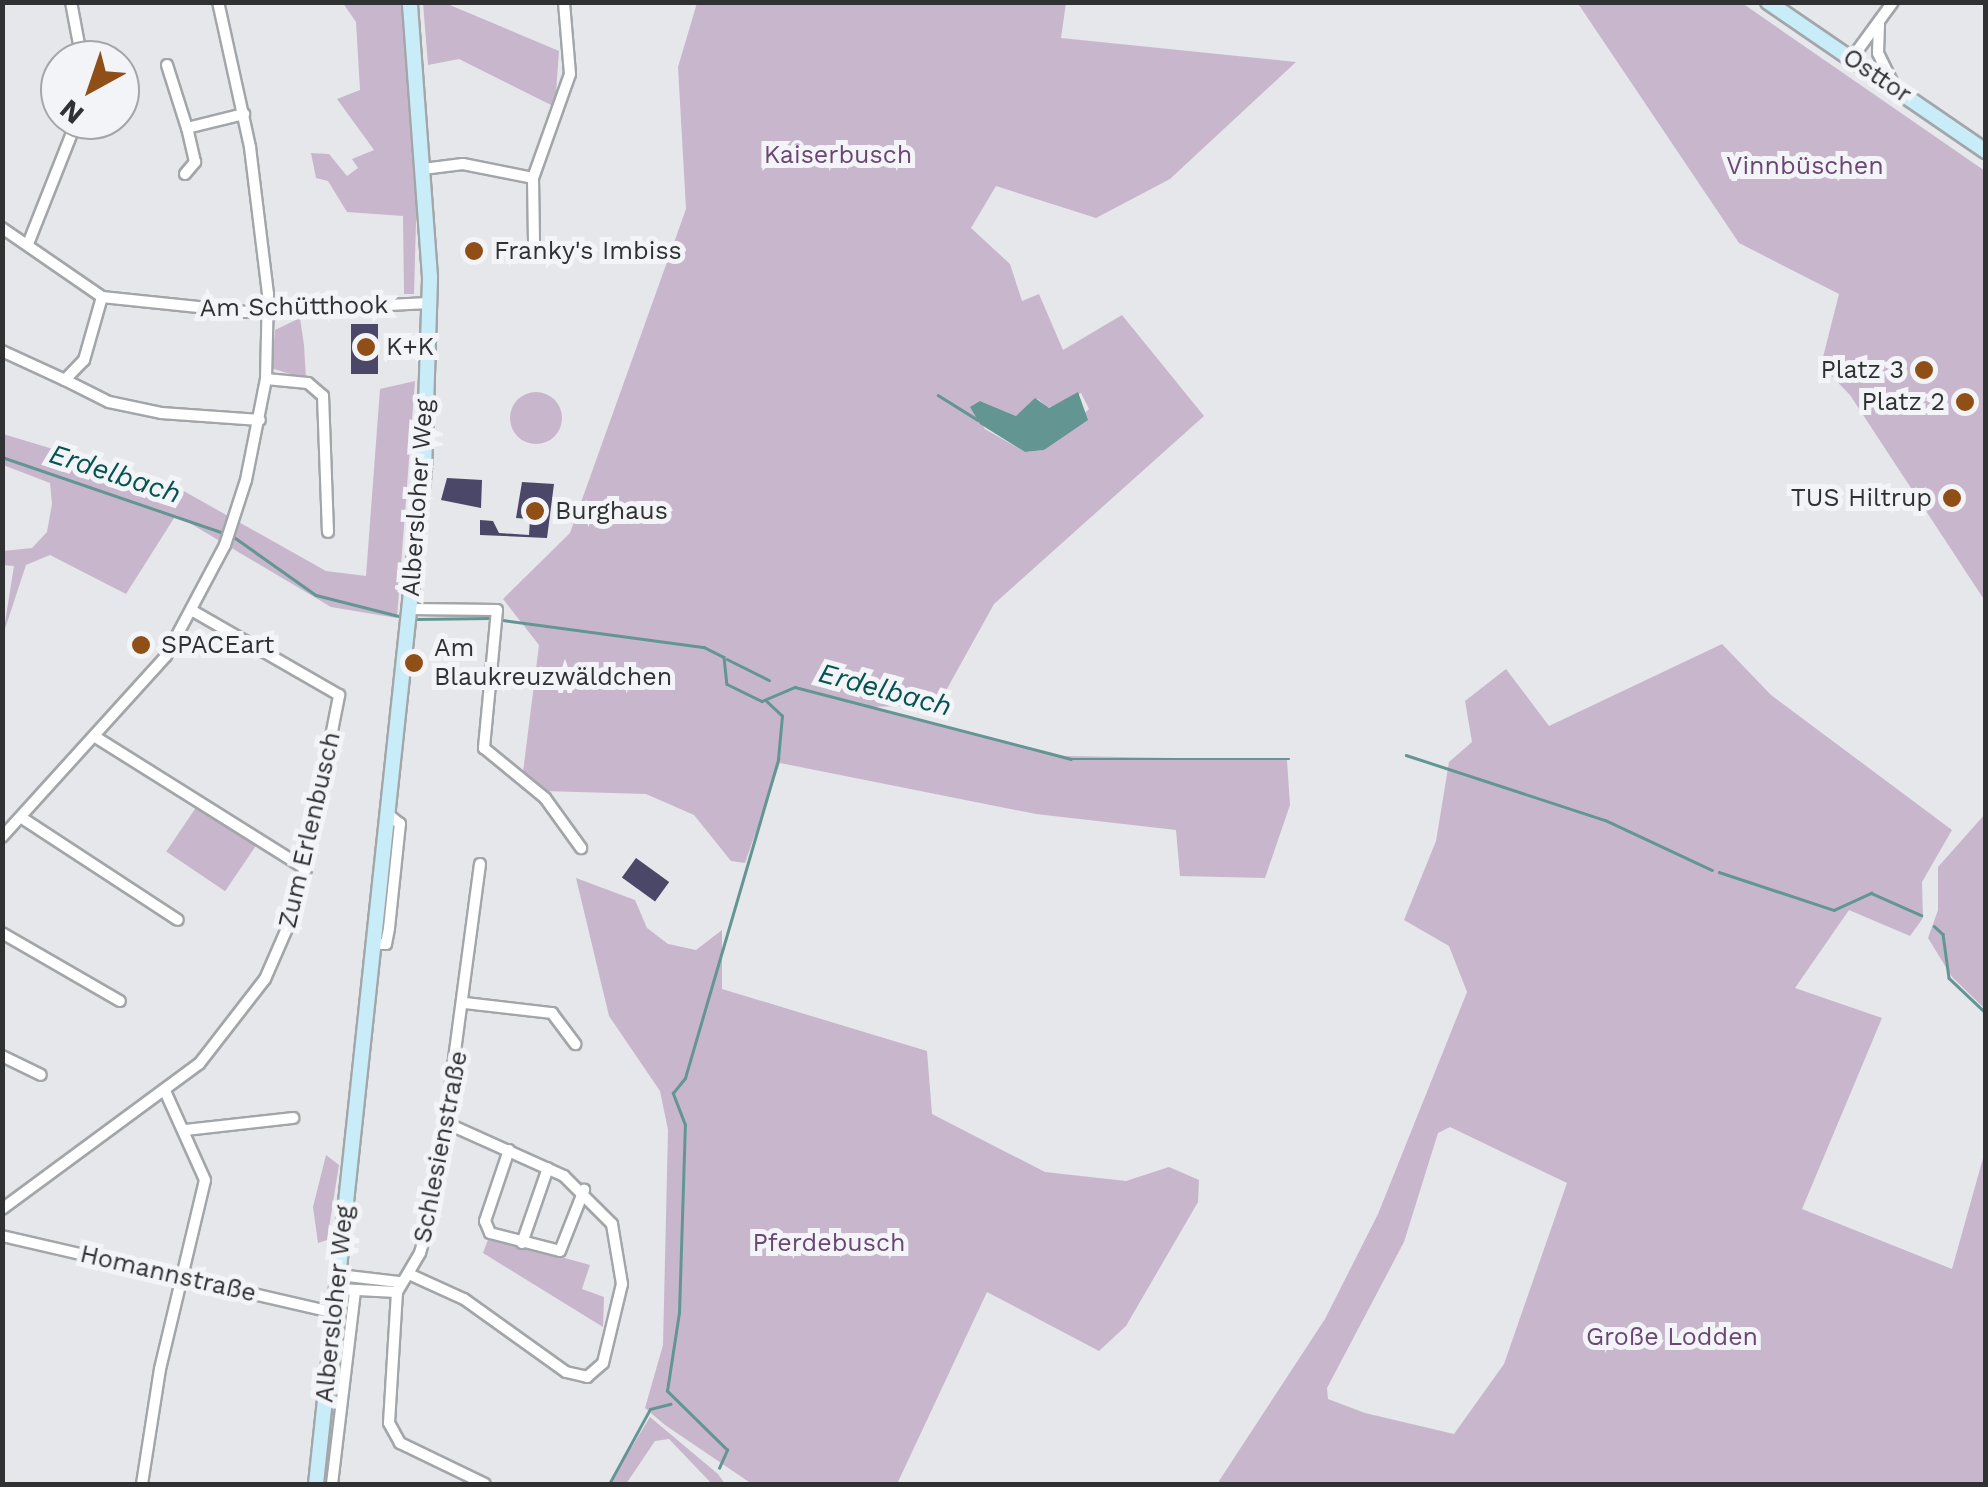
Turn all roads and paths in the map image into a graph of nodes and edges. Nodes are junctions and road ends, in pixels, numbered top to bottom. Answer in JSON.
{"nodes":[{"id":1,"x":71,"y":2,"type":"edge"},
{"id":2,"x":218,"y":2,"type":"edge"},
{"id":3,"x":410,"y":2,"type":"edge"},
{"id":4,"x":564,"y":2,"type":"edge"},
{"id":5,"x":1768,"y":2,"type":"edge"},
{"id":6,"x":1893,"y":2,"type":"edge"},
{"id":7,"x":1879,"y":24,"type":"junction"},
{"id":8,"x":78,"y":40,"type":"edge"},
{"id":9,"x":1852,"y":58,"type":"junction"},
{"id":10,"x":167,"y":65,"type":"dead end"},
{"id":11,"x":1896,"y":89,"type":"junction"},
{"id":12,"x":244,"y":114,"type":"junction"},
{"id":13,"x":187,"y":128,"type":"junction"},
{"id":14,"x":69,"y":140,"type":"edge"},
{"id":15,"x":1986,"y":151,"type":"edge"},
{"id":16,"x":423,"y":169,"type":"junction"},
{"id":17,"x":185,"y":174,"type":"dead end"},
{"id":18,"x":533,"y":178,"type":"junction"},
{"id":19,"x":2,"y":228,"type":"edge"},
{"id":20,"x":534,"y":242,"type":"dead end"},
{"id":21,"x":28,"y":244,"type":"junction"},
{"id":22,"x":102,"y":297,"type":"junction"},
{"id":23,"x":429,"y":303,"type":"junction"},
{"id":24,"x":269,"y":311,"type":"junction"},
{"id":25,"x":2,"y":351,"type":"edge"},
{"id":26,"x":266,"y":378,"type":"junction"},
{"id":27,"x":65,"y":380,"type":"junction"},
{"id":28,"x":260,"y":420,"type":"junction"},
{"id":29,"x":328,"y":532,"type":"dead end"},
{"id":30,"x":193,"y":611,"type":"junction"},
{"id":31,"x":410,"y":614,"type":"junction"},
{"id":32,"x":97,"y":738,"type":"junction"},
{"id":33,"x":22,"y":818,"type":"junction"},
{"id":34,"x":4,"y":832,"type":"edge"},
{"id":35,"x":581,"y":848,"type":"dead end"},
{"id":36,"x":480,"y":864,"type":"dead end"},
{"id":37,"x":306,"y":868,"type":"junction"},
{"id":38,"x":178,"y":920,"type":"dead end"},
{"id":39,"x":2,"y":932,"type":"edge"},
{"id":40,"x":120,"y":1001,"type":"dead end"},
{"id":41,"x":465,"y":1003,"type":"junction"},
{"id":42,"x":575,"y":1044,"type":"dead end"},
{"id":43,"x":2,"y":1056,"type":"edge"},
{"id":44,"x":40,"y":1075,"type":"dead end"},
{"id":45,"x":164,"y":1091,"type":"junction"},
{"id":46,"x":292,"y":1118,"type":"dead end"},
{"id":47,"x":446,"y":1123,"type":"junction"},
{"id":48,"x":186,"y":1130,"type":"junction"},
{"id":49,"x":509,"y":1150,"type":"junction"},
{"id":50,"x":548,"y":1168,"type":"junction"},
{"id":51,"x":584,"y":1190,"type":"junction"},
{"id":52,"x":2,"y":1209,"type":"edge"},
{"id":53,"x":3,"y":1238,"type":"edge"},
{"id":54,"x":522,"y":1243,"type":"junction"},
{"id":55,"x":411,"y":1274,"type":"junction"},
{"id":56,"x":182,"y":1278,"type":"junction"},
{"id":57,"x":338,"y":1282,"type":"junction"},
{"id":58,"x":398,"y":1287,"type":"junction"},
{"id":59,"x":356,"y":1290,"type":"junction"},
{"id":60,"x":335,"y":1313,"type":"junction"},
{"id":61,"x":142,"y":1484,"type":"edge"},
{"id":62,"x":316,"y":1484,"type":"edge"},
{"id":63,"x":332,"y":1484,"type":"edge"},
{"id":64,"x":485,"y":1484,"type":"edge"}],
"edges":[{"from":1,"to":8,"type":"street"},
{"from":2,"to":12,"type":"street"},
{"from":3,"to":16,"type":"main road","name":"Albersloher Weg"},
{"from":4,"to":18,"type":"street"},
{"from":5,"to":9,"type":"main road","name":"Osttor"},
{"from":6,"to":7,"type":"street"},
{"from":7,"to":9,"type":"street"},
{"from":7,"to":11,"type":"street"},
{"from":9,"to":11,"type":"main road","name":"Osttor"},
{"from":10,"to":13,"type":"street"},
{"from":11,"to":15,"type":"main road","name":"Osttor"},
{"from":12,"to":13,"type":"street"},
{"from":12,"to":24,"type":"street"},
{"from":13,"to":17,"type":"street"},
{"from":14,"to":21,"type":"street"},
{"from":16,"to":18,"type":"street"},
{"from":16,"to":23,"type":"main road","name":"Albersloher Weg"},
{"from":18,"to":20,"type":"street"},
{"from":19,"to":21,"type":"street"},
{"from":21,"to":22,"type":"street"},
{"from":22,"to":24,"type":"street","name":"Am Schütthook"},
{"from":22,"to":27,"type":"street"},
{"from":23,"to":24,"type":"street","name":"Am Schütthook"},
{"from":23,"to":31,"type":"main road","name":"Albersloher Weg"},
{"from":24,"to":26,"type":"street"},
{"from":25,"to":27,"type":"street"},
{"from":26,"to":28,"type":"street"},
{"from":26,"to":29,"type":"street"},
{"from":27,"to":28,"type":"street"},
{"from":28,"to":30,"type":"street"},
{"from":30,"to":32,"type":"street"},
{"from":30,"to":37,"type":"street","name":"Zum Erlenbusch"},
{"from":31,"to":35,"type":"street"},
{"from":31,"to":57,"type":"main road","name":"Albersloher Weg"},
{"from":32,"to":33,"type":"street"},
{"from":32,"to":37,"type":"street"},
{"from":33,"to":34,"type":"street"},
{"from":33,"to":38,"type":"street"},
{"from":36,"to":41,"type":"street","name":"Schlesienstraße"},
{"from":37,"to":45,"type":"street","name":"Zum Erlenbusch"},
{"from":39,"to":40,"type":"street"},
{"from":41,"to":42,"type":"street"},
{"from":41,"to":47,"type":"street","name":"Schlesienstraße"},
{"from":43,"to":44,"type":"street"},
{"from":45,"to":48,"type":"street"},
{"from":45,"to":52,"type":"street","name":"Zum Erlenbusch"},
{"from":46,"to":48,"type":"street"},
{"from":47,"to":49,"type":"street"},
{"from":47,"to":55,"type":"street","name":"Schlesienstraße"},
{"from":48,"to":56,"type":"street"},
{"from":49,"to":50,"type":"street"},
{"from":49,"to":54,"type":"street"},
{"from":50,"to":51,"type":"street"},
{"from":50,"to":54,"type":"street"},
{"from":51,"to":54,"type":"street"},
{"from":51,"to":55,"type":"street"},
{"from":53,"to":56,"type":"street","name":"Homannstraße"},
{"from":55,"to":58,"type":"street","name":"Schlesienstraße"},
{"from":56,"to":60,"type":"street","name":"Homannstraße"},
{"from":56,"to":61,"type":"street"},
{"from":57,"to":58,"type":"street"},
{"from":57,"to":59,"type":"street"},
{"from":57,"to":60,"type":"main road","name":"Albersloher Weg"},
{"from":58,"to":59,"type":"street"},
{"from":58,"to":64,"type":"street"},
{"from":59,"to":63,"type":"street","name":"Albersloher Weg"},
{"from":60,"to":62,"type":"main road","name":"Albersloher Weg"}]}
